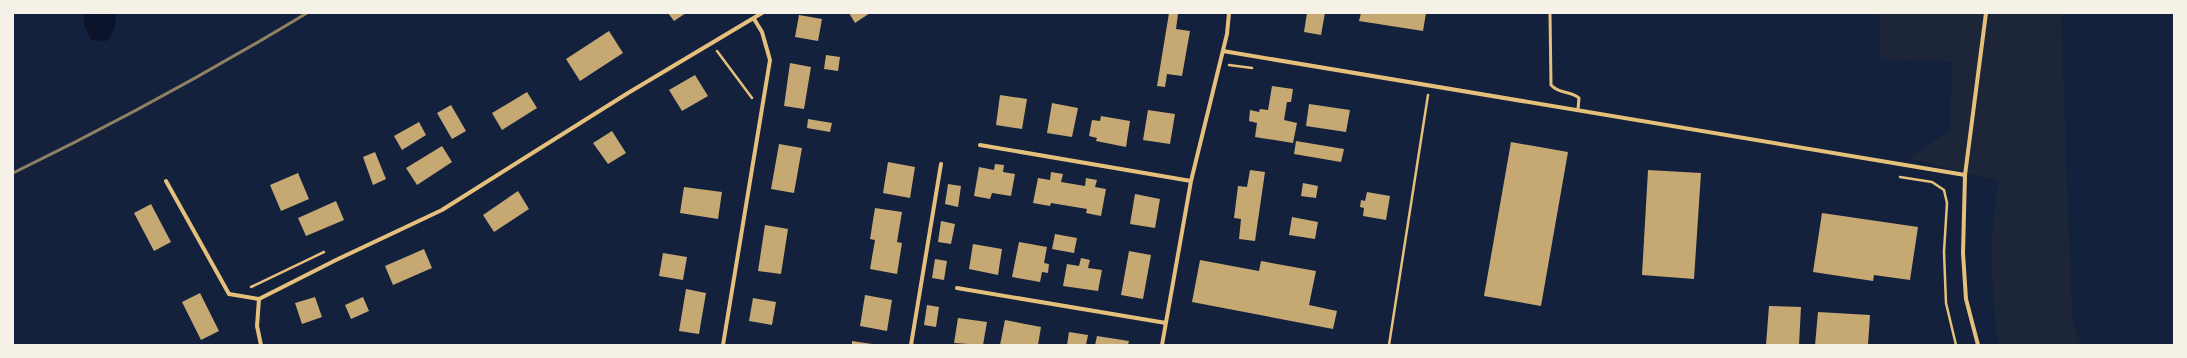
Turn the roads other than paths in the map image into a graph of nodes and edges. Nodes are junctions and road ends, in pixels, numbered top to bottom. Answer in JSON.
{"nodes":[{"id":1,"x":762,"y":13,"type":"edge"},
{"id":2,"x":1228,"y":13,"type":"edge"},
{"id":3,"x":1550,"y":13,"type":"edge"},
{"id":4,"x":1986,"y":13,"type":"edge"},
{"id":5,"x":754,"y":18,"type":"junction"},
{"id":6,"x":1223,"y":51,"type":"junction"},
{"id":7,"x":1578,"y":109,"type":"junction"},
{"id":8,"x":980,"y":145,"type":"dead end"},
{"id":9,"x":941,"y":164,"type":"dead end"},
{"id":10,"x":1965,"y":175,"type":"junction"},
{"id":11,"x":166,"y":181,"type":"dead end"},
{"id":12,"x":1191,"y":181,"type":"junction"},
{"id":13,"x":957,"y":288,"type":"dead end"},
{"id":14,"x":258,"y":299,"type":"junction"},
{"id":15,"x":1166,"y":323,"type":"junction"},
{"id":16,"x":261,"y":345,"type":"edge"},
{"id":17,"x":723,"y":345,"type":"edge"},
{"id":18,"x":911,"y":345,"type":"edge"},
{"id":19,"x":1162,"y":345,"type":"edge"},
{"id":20,"x":1978,"y":345,"type":"edge"}],
"edges":[{"from":1,"to":5,"type":"street"},
{"from":2,"to":6,"type":"street"},
{"from":3,"to":7,"type":"lane"},
{"from":4,"to":10,"type":"street"},
{"from":5,"to":14,"type":"street"},
{"from":5,"to":17,"type":"street"},
{"from":6,"to":7,"type":"street"},
{"from":6,"to":12,"type":"street"},
{"from":7,"to":10,"type":"street"},
{"from":8,"to":12,"type":"street"},
{"from":9,"to":18,"type":"street"},
{"from":10,"to":20,"type":"street"},
{"from":11,"to":14,"type":"street"},
{"from":12,"to":15,"type":"street"},
{"from":13,"to":15,"type":"street"},
{"from":14,"to":16,"type":"street"},
{"from":15,"to":19,"type":"street"}]}
